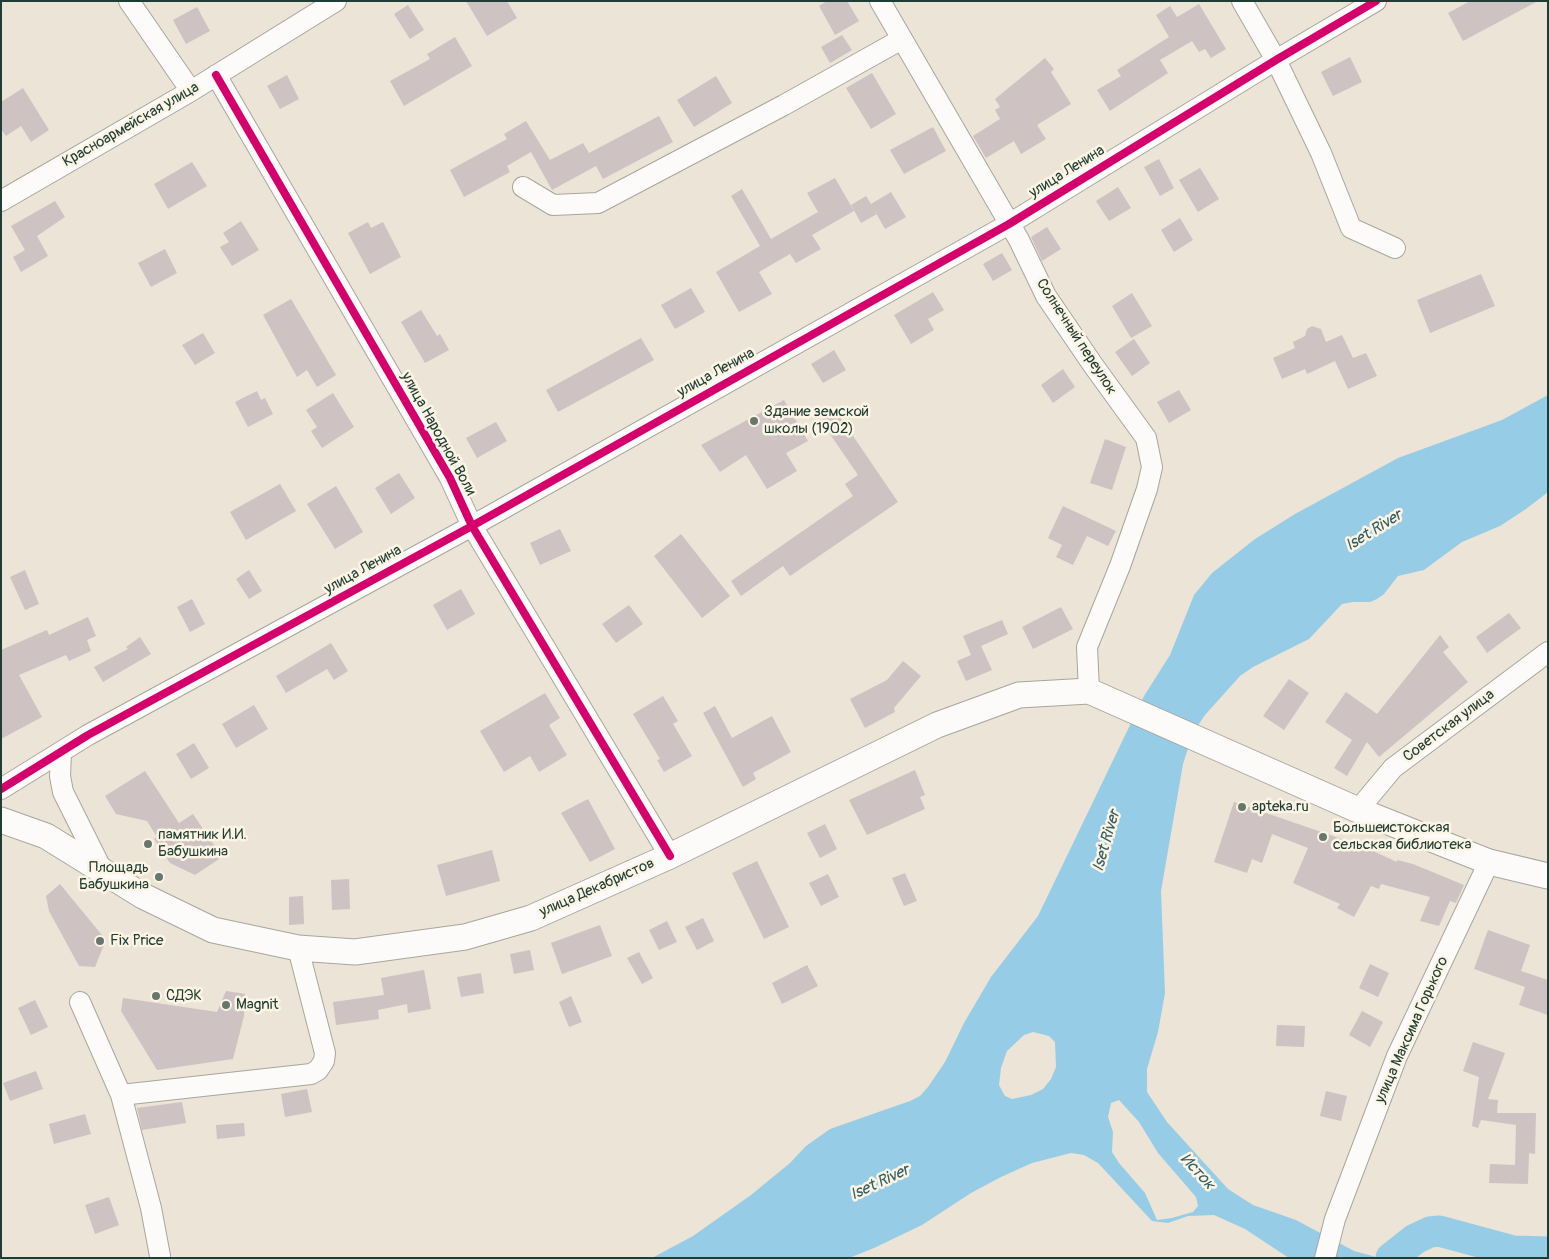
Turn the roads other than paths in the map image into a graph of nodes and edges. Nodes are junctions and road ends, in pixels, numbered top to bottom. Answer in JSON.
{"nodes":[{"id":1,"x":129,"y":1,"type":"edge"},
{"id":2,"x":336,"y":1,"type":"edge"},
{"id":3,"x":880,"y":1,"type":"edge"},
{"id":4,"x":1242,"y":1,"type":"edge"},
{"id":5,"x":1376,"y":1,"type":"edge"},
{"id":6,"x":902,"y":39,"type":"junction"},
{"id":7,"x":1276,"y":60,"type":"junction"},
{"id":8,"x":216,"y":75,"type":"junction"},
{"id":9,"x":191,"y":91,"type":"junction"},
{"id":10,"x":524,"y":187,"type":"dead end"},
{"id":11,"x":1,"y":201,"type":"edge"},
{"id":12,"x":1009,"y":224,"type":"junction"},
{"id":13,"x":1395,"y":248,"type":"dead end"},
{"id":14,"x":472,"y":526,"type":"junction"},
{"id":15,"x":1548,"y":652,"type":"edge"},
{"id":16,"x":1098,"y":694,"type":"junction"},
{"id":17,"x":61,"y":752,"type":"junction"},
{"id":18,"x":1,"y":788,"type":"edge"},
{"id":19,"x":1358,"y":810,"type":"junction"},
{"id":20,"x":1,"y":820,"type":"edge"},
{"id":21,"x":670,"y":856,"type":"junction"},
{"id":22,"x":1489,"y":862,"type":"junction"},
{"id":23,"x":102,"y":870,"type":"junction"},
{"id":24,"x":1548,"y":876,"type":"edge"},
{"id":25,"x":298,"y":948,"type":"junction"},
{"id":26,"x":80,"y":1002,"type":"dead end"},
{"id":27,"x":121,"y":1095,"type":"junction"},
{"id":28,"x":160,"y":1256,"type":"dead end"},
{"id":29,"x":1325,"y":1258,"type":"edge"}],
"edges":[{"from":1,"to":9,"type":"street"},
{"from":2,"to":8,"type":"street","name":"Красноармейская улица"},
{"from":3,"to":6,"type":"street","name":"Солнечный переулок"},
{"from":4,"to":7,"type":"street"},
{"from":5,"to":7,"type":"street","name":"улица Ленина"},
{"from":6,"to":10,"type":"street"},
{"from":6,"to":12,"type":"street","name":"Солнечный переулок"},
{"from":7,"to":12,"type":"street","name":"улица Ленина"},
{"from":7,"to":13,"type":"street"},
{"from":8,"to":9,"type":"street","name":"Красноармейская улица"},
{"from":8,"to":14,"type":"street","name":"улица Народной Воли"},
{"from":9,"to":11,"type":"street","name":"Красноармейская улица"},
{"from":12,"to":14,"type":"street","name":"улица Ленина"},
{"from":12,"to":16,"type":"street","name":"Солнечный переулок"},
{"from":14,"to":17,"type":"street","name":"улица Ленина"},
{"from":14,"to":21,"type":"street","name":"улица Народной Воли"},
{"from":15,"to":19,"type":"street","name":"Советская улица"},
{"from":16,"to":19,"type":"main road"},
{"from":16,"to":21,"type":"main road","name":"улица Декабристов"},
{"from":17,"to":18,"type":"street","name":"улица Ленина"},
{"from":17,"to":23,"type":"street"},
{"from":19,"to":22,"type":"main road"},
{"from":20,"to":23,"type":"main road","name":"улица Декабристов"},
{"from":21,"to":25,"type":"main road","name":"улица Декабристов"},
{"from":22,"to":24,"type":"main road"},
{"from":22,"to":29,"type":"street","name":"улица Максима Горького"},
{"from":23,"to":25,"type":"main road","name":"улица Декабристов"},
{"from":25,"to":27,"type":"street"},
{"from":26,"to":27,"type":"street"},
{"from":27,"to":28,"type":"street"}]}
